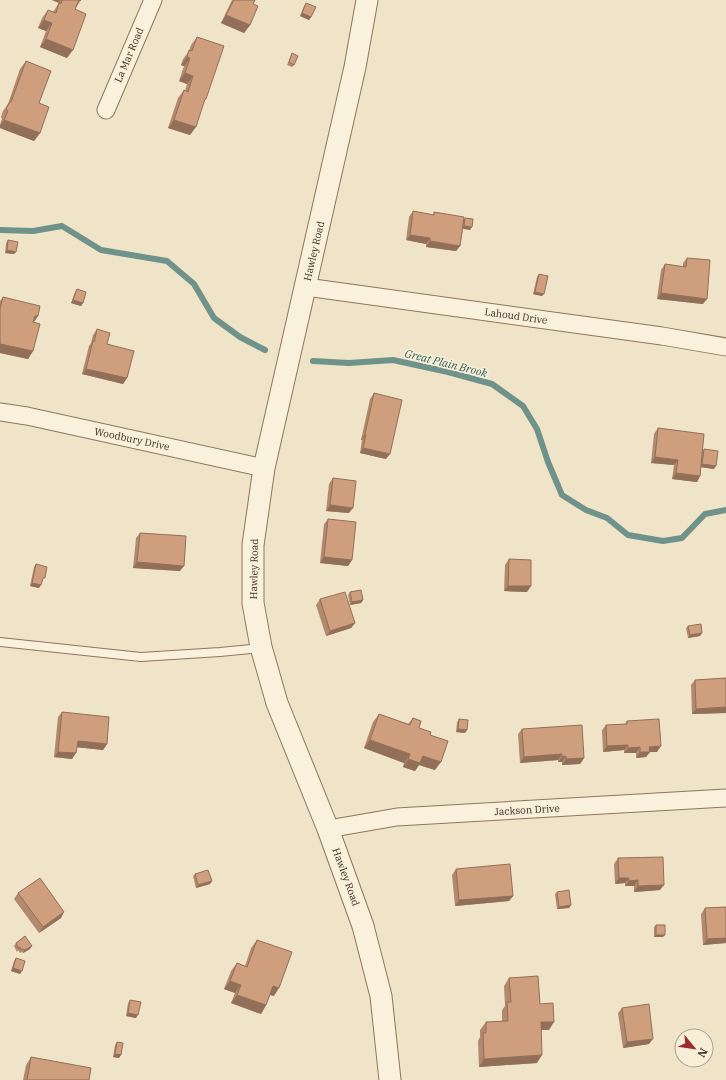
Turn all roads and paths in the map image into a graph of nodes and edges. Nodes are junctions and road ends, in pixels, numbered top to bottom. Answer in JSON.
{"nodes":[{"id":1,"x":153,"y":0,"type":"edge"},
{"id":2,"x":367,"y":0,"type":"edge"},
{"id":3,"x":106,"y":110,"type":"dead end"},
{"id":4,"x":306,"y":287,"type":"junction"},
{"id":5,"x":726,"y":347,"type":"edge"},
{"id":6,"x":0,"y":412,"type":"edge"},
{"id":7,"x":264,"y":468,"type":"junction"},
{"id":8,"x":0,"y":642,"type":"edge"},
{"id":9,"x":261,"y":647,"type":"junction"},
{"id":10,"x":726,"y":798,"type":"edge"},
{"id":11,"x":328,"y":829,"type":"junction"},
{"id":12,"x":390,"y":1080,"type":"edge"}],
"edges":[{"from":1,"to":3,"type":"street","name":"La Mar Road"},
{"from":2,"to":4,"type":"street","name":"Hawley Road"},
{"from":4,"to":5,"type":"street","name":"Lahoud Drive"},
{"from":4,"to":7,"type":"street","name":"Hawley Road"},
{"from":6,"to":7,"type":"street","name":"Woodbury Drive"},
{"from":7,"to":9,"type":"street","name":"Hawley Road"},
{"from":8,"to":9,"type":"lane"},
{"from":9,"to":11,"type":"street","name":"Hawley Road"},
{"from":10,"to":11,"type":"street","name":"Jackson Drive"},
{"from":11,"to":12,"type":"street","name":"Hawley Road"}]}
